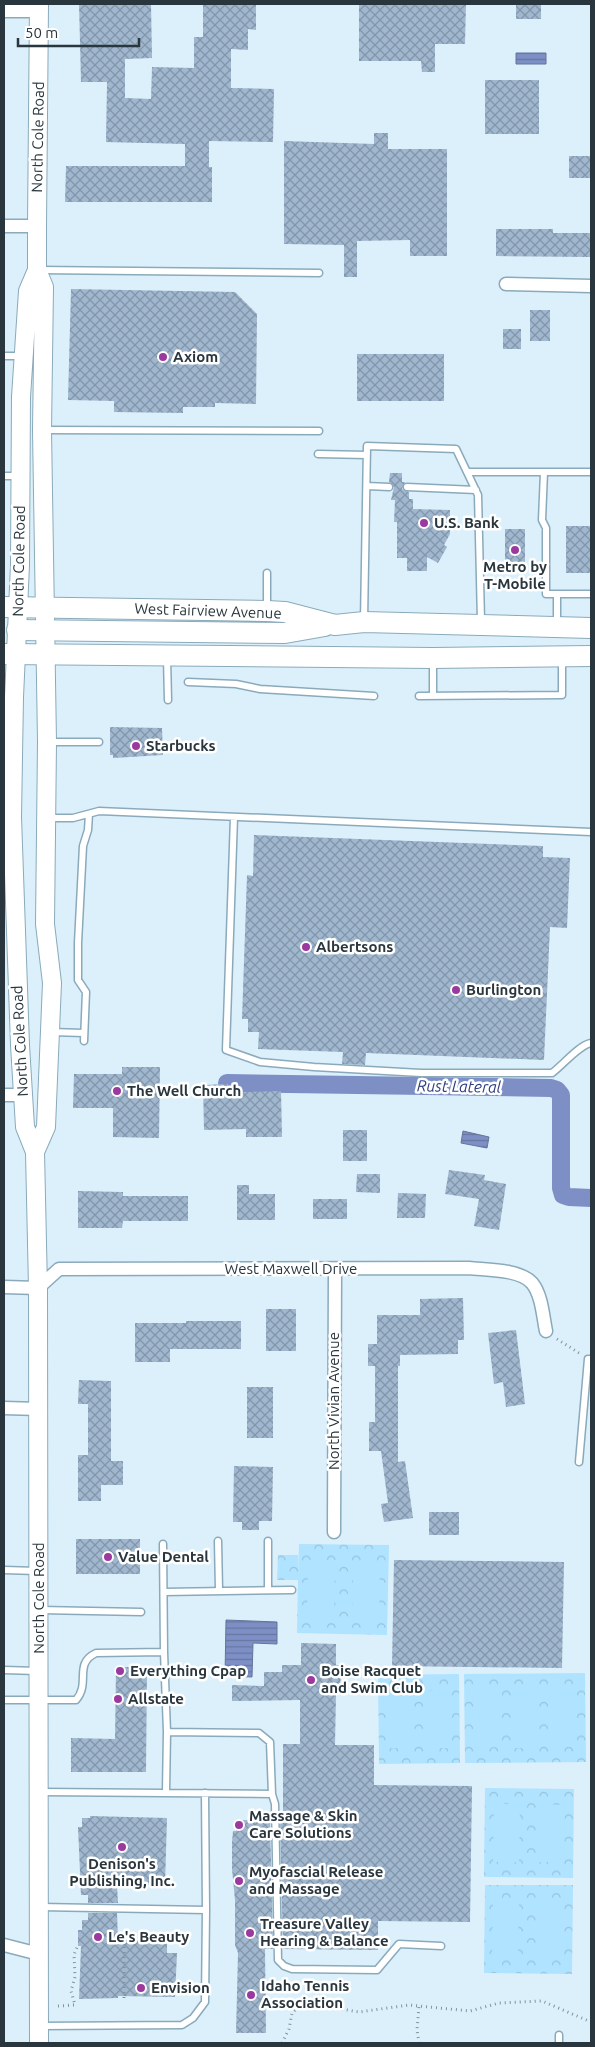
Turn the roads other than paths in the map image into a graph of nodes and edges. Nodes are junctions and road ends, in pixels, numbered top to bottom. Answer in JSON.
{"nodes":[{"id":1,"x":40,"y":7,"type":"edge"},
{"id":2,"x":4,"y":11,"type":"edge"},
{"id":3,"x":4,"y":226,"type":"edge"},
{"id":4,"x":37,"y":226,"type":"junction"},
{"id":5,"x":38,"y":270,"type":"junction"},
{"id":6,"x":319,"y":273,"type":"dead end"},
{"id":7,"x":506,"y":284,"type":"dead end"},
{"id":8,"x":591,"y":286,"type":"edge"},
{"id":9,"x":4,"y":356,"type":"edge"},
{"id":10,"x":24,"y":356,"type":"junction"},
{"id":11,"x":42,"y":430,"type":"junction"},
{"id":12,"x":319,"y":431,"type":"dead end"},
{"id":13,"x":318,"y":454,"type":"dead end"},
{"id":14,"x":367,"y":455,"type":"junction"},
{"id":15,"x":467,"y":472,"type":"junction"},
{"id":16,"x":544,"y":472,"type":"junction"},
{"id":17,"x":591,"y":472,"type":"edge"},
{"id":18,"x":12,"y":476,"type":"edge"},
{"id":19,"x":367,"y":486,"type":"junction"},
{"id":20,"x":389,"y":487,"type":"dead end"},
{"id":21,"x":407,"y":487,"type":"dead end"},
{"id":22,"x":476,"y":490,"type":"junction"},
{"id":23,"x":267,"y":573,"type":"dead end"},
{"id":24,"x":557,"y":594,"type":"junction"},
{"id":25,"x":591,"y":594,"type":"edge"},
{"id":26,"x":268,"y":612,"type":"junction"},
{"id":27,"x":12,"y":619,"type":"edge"},
{"id":28,"x":44,"y":621,"type":"junction"},
{"id":29,"x":364,"y":622,"type":"junction"},
{"id":30,"x":335,"y":625,"type":"junction"},
{"id":31,"x":481,"y":626,"type":"junction"},
{"id":32,"x":557,"y":627,"type":"junction"},
{"id":33,"x":591,"y":628,"type":"edge"},
{"id":34,"x":10,"y":654,"type":"edge"},
{"id":35,"x":44,"y":654,"type":"junction"},
{"id":36,"x":167,"y":654,"type":"junction"},
{"id":37,"x":562,"y":656,"type":"junction"},
{"id":38,"x":591,"y":656,"type":"edge"},
{"id":39,"x":432,"y":658,"type":"junction"},
{"id":40,"x":188,"y":682,"type":"dead end"},
{"id":41,"x":374,"y":696,"type":"dead end"},
{"id":42,"x":419,"y":696,"type":"dead end"},
{"id":43,"x":433,"y":696,"type":"junction"},
{"id":44,"x":168,"y":700,"type":"dead end"},
{"id":45,"x":47,"y":742,"type":"junction"},
{"id":46,"x":99,"y":742,"type":"dead end"},
{"id":47,"x":89,"y":814,"type":"junction"},
{"id":48,"x":234,"y":817,"type":"junction"},
{"id":49,"x":46,"y":818,"type":"junction"},
{"id":50,"x":591,"y":832,"type":"edge"},
{"id":51,"x":9,"y":867,"type":"edge"},
{"id":52,"x":50,"y":1032,"type":"junction"},
{"id":53,"x":84,"y":1033,"type":"junction"},
{"id":54,"x":84,"y":1041,"type":"dead end"},
{"id":55,"x":591,"y":1043,"type":"edge"},
{"id":56,"x":4,"y":1095,"type":"edge"},
{"id":57,"x":22,"y":1095,"type":"junction"},
{"id":58,"x":35,"y":1152,"type":"junction"},
{"id":59,"x":335,"y":1269,"type":"junction"},
{"id":60,"x":4,"y":1287,"type":"edge"},
{"id":61,"x":38,"y":1288,"type":"junction"},
{"id":62,"x":546,"y":1331,"type":"road end"},
{"id":63,"x":590,"y":1359,"type":"edge"},
{"id":64,"x":4,"y":1408,"type":"edge"},
{"id":65,"x":39,"y":1409,"type":"junction"},
{"id":66,"x":579,"y":1462,"type":"dead end"},
{"id":67,"x":334,"y":1532,"type":"dead end"},
{"id":68,"x":218,"y":1541,"type":"dead end"},
{"id":69,"x":268,"y":1541,"type":"dead end"},
{"id":70,"x":163,"y":1544,"type":"dead end"},
{"id":71,"x":4,"y":1570,"type":"edge"},
{"id":72,"x":38,"y":1571,"type":"junction"},
{"id":73,"x":219,"y":1590,"type":"junction"},
{"id":74,"x":268,"y":1590,"type":"junction"},
{"id":75,"x":292,"y":1590,"type":"dead end"},
{"id":76,"x":164,"y":1592,"type":"junction"},
{"id":77,"x":39,"y":1610,"type":"junction"},
{"id":78,"x":141,"y":1612,"type":"dead end"},
{"id":79,"x":164,"y":1652,"type":"junction"},
{"id":80,"x":4,"y":1670,"type":"edge"},
{"id":81,"x":39,"y":1671,"type":"junction"},
{"id":82,"x":4,"y":1700,"type":"edge"},
{"id":83,"x":38,"y":1700,"type":"junction"},
{"id":84,"x":167,"y":1732,"type":"junction"},
{"id":85,"x":39,"y":1792,"type":"junction"},
{"id":86,"x":166,"y":1792,"type":"junction"},
{"id":87,"x":205,"y":1793,"type":"junction"},
{"id":88,"x":272,"y":1794,"type":"junction"},
{"id":89,"x":39,"y":1907,"type":"junction"},
{"id":90,"x":206,"y":1910,"type":"junction"},
{"id":91,"x":4,"y":1945,"type":"edge"},
{"id":92,"x":441,"y":1946,"type":"dead end"},
{"id":93,"x":39,"y":1954,"type":"junction"},
{"id":94,"x":559,"y":2034,"type":"dead end"},
{"id":95,"x":39,"y":2035,"type":"edge"},
{"id":96,"x":558,"y":2043,"type":"edge"}],
"edges":[{"from":1,"to":2,"type":"street"},
{"from":1,"to":4,"type":"main road","name":"North Cole Road"},
{"from":3,"to":4,"type":"street"},
{"from":4,"to":5,"type":"main road","name":"North Cole Road"},
{"from":5,"to":6,"type":"lane"},
{"from":5,"to":10,"type":"main road","name":"North Cole Road"},
{"from":5,"to":11,"type":"main road","name":"North Cole Road"},
{"from":7,"to":8,"type":"street"},
{"from":9,"to":10,"type":"lane"},
{"from":10,"to":18,"type":"main road","name":"North Cole Road"},
{"from":11,"to":12,"type":"lane"},
{"from":11,"to":28,"type":"main road","name":"North Cole Road"},
{"from":13,"to":14,"type":"lane"},
{"from":14,"to":15,"type":"lane"},
{"from":14,"to":19,"type":"lane"},
{"from":15,"to":16,"type":"lane"},
{"from":15,"to":22,"type":"lane"},
{"from":16,"to":17,"type":"lane"},
{"from":16,"to":24,"type":"lane"},
{"from":18,"to":27,"type":"main road","name":"North Cole Road"},
{"from":19,"to":20,"type":"lane"},
{"from":19,"to":29,"type":"lane"},
{"from":21,"to":22,"type":"lane"},
{"from":22,"to":31,"type":"lane"},
{"from":23,"to":26,"type":"lane"},
{"from":24,"to":25,"type":"lane"},
{"from":24,"to":32,"type":"lane"},
{"from":26,"to":28,"type":"main road","name":"West Fairview Avenue"},
{"from":26,"to":30,"type":"main road","name":"West Fairview Avenue"},
{"from":27,"to":28,"type":"main road"},
{"from":27,"to":34,"type":"main road","name":"North Cole Road"},
{"from":28,"to":30,"type":"main road"},
{"from":28,"to":35,"type":"main road","name":"North Cole Road"},
{"from":29,"to":30,"type":"main road","name":"West Fairview Avenue"},
{"from":29,"to":31,"type":"main road","name":"West Fairview Avenue"},
{"from":31,"to":32,"type":"main road","name":"West Fairview Avenue"},
{"from":32,"to":33,"type":"main road","name":"West Fairview Avenue"},
{"from":34,"to":35,"type":"main road"},
{"from":34,"to":51,"type":"main road","name":"North Cole Road"},
{"from":35,"to":36,"type":"main road"},
{"from":35,"to":45,"type":"main road","name":"North Cole Road"},
{"from":36,"to":39,"type":"main road"},
{"from":36,"to":44,"type":"lane"},
{"from":37,"to":38,"type":"main road"},
{"from":37,"to":39,"type":"main road"},
{"from":37,"to":43,"type":"lane"},
{"from":39,"to":43,"type":"lane"},
{"from":40,"to":41,"type":"lane"},
{"from":42,"to":43,"type":"lane"},
{"from":45,"to":46,"type":"lane"},
{"from":45,"to":49,"type":"main road","name":"North Cole Road"},
{"from":47,"to":48,"type":"lane"},
{"from":47,"to":49,"type":"lane"},
{"from":47,"to":53,"type":"lane"},
{"from":48,"to":50,"type":"lane"},
{"from":48,"to":55,"type":"lane"},
{"from":49,"to":52,"type":"main road","name":"North Cole Road"},
{"from":51,"to":57,"type":"main road","name":"North Cole Road"},
{"from":52,"to":53,"type":"lane"},
{"from":52,"to":58,"type":"main road","name":"North Cole Road"},
{"from":53,"to":54,"type":"lane"},
{"from":56,"to":57,"type":"street"},
{"from":57,"to":58,"type":"main road","name":"North Cole Road"},
{"from":58,"to":61,"type":"main road","name":"North Cole Road"},
{"from":59,"to":61,"type":"street","name":"West Maxwell Drive"},
{"from":59,"to":62,"type":"street","name":"West Maxwell Drive"},
{"from":59,"to":67,"type":"street","name":"North Vivian Avenue"},
{"from":60,"to":61,"type":"street"},
{"from":61,"to":65,"type":"main road","name":"North Cole Road"},
{"from":63,"to":66,"type":"lane"},
{"from":64,"to":65,"type":"street"},
{"from":65,"to":72,"type":"main road","name":"North Cole Road"},
{"from":68,"to":73,"type":"lane"},
{"from":69,"to":74,"type":"lane"},
{"from":70,"to":76,"type":"lane"},
{"from":71,"to":72,"type":"lane"},
{"from":72,"to":77,"type":"main road","name":"North Cole Road"},
{"from":73,"to":74,"type":"lane"},
{"from":73,"to":76,"type":"lane"},
{"from":74,"to":75,"type":"lane"},
{"from":76,"to":79,"type":"lane"},
{"from":77,"to":78,"type":"lane"},
{"from":77,"to":81,"type":"main road","name":"North Cole Road"},
{"from":79,"to":83,"type":"lane"},
{"from":79,"to":84,"type":"lane"},
{"from":80,"to":81,"type":"lane"},
{"from":81,"to":83,"type":"main road","name":"North Cole Road"},
{"from":82,"to":83,"type":"lane"},
{"from":83,"to":85,"type":"main road","name":"North Cole Road"},
{"from":84,"to":86,"type":"lane"},
{"from":84,"to":88,"type":"lane"},
{"from":85,"to":86,"type":"lane"},
{"from":85,"to":89,"type":"main road","name":"North Cole Road"},
{"from":86,"to":87,"type":"lane"},
{"from":87,"to":88,"type":"lane"},
{"from":87,"to":90,"type":"lane"},
{"from":88,"to":92,"type":"lane"},
{"from":89,"to":90,"type":"lane"},
{"from":89,"to":93,"type":"main road","name":"North Cole Road"},
{"from":90,"to":95,"type":"lane"},
{"from":91,"to":93,"type":"street"},
{"from":93,"to":95,"type":"main road","name":"North Cole Road"},
{"from":94,"to":96,"type":"lane"}]}
